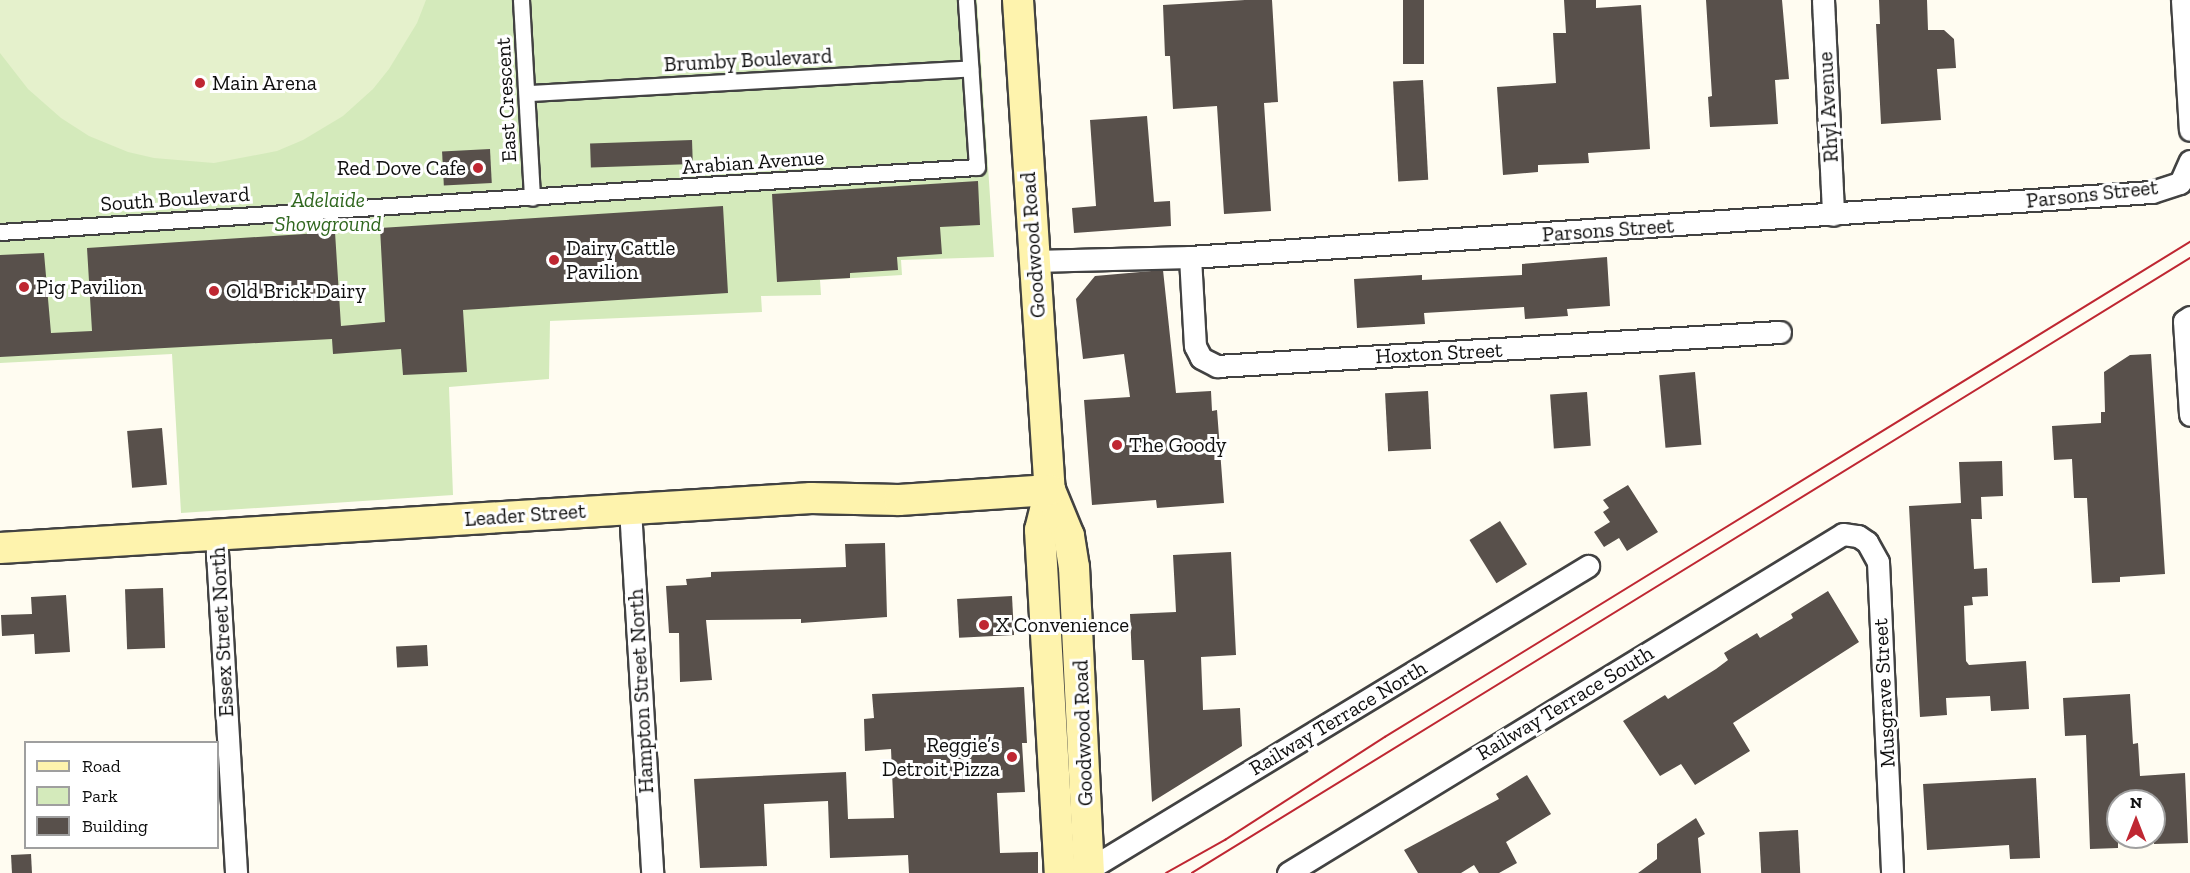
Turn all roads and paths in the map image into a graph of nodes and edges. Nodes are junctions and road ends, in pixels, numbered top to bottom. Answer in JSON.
{"nodes":[{"id":1,"x":522,"y":0,"type":"edge"},
{"id":2,"x":966,"y":0,"type":"edge"},
{"id":3,"x":1018,"y":0,"type":"edge"},
{"id":4,"x":1823,"y":0,"type":"edge"},
{"id":5,"x":2182,"y":0,"type":"edge"},
{"id":6,"x":970,"y":68,"type":"junction"},
{"id":7,"x":529,"y":93,"type":"junction"},
{"id":8,"x":2190,"y":130,"type":"edge"},
{"id":9,"x":2190,"y":161,"type":"edge"},
{"id":10,"x":532,"y":198,"type":"junction"},
{"id":11,"x":1833,"y":215,"type":"junction"},
{"id":12,"x":0,"y":232,"type":"edge"},
{"id":13,"x":1190,"y":257,"type":"junction"},
{"id":14,"x":1034,"y":261,"type":"junction"},
{"id":15,"x":2190,"y":317,"type":"edge"},
{"id":16,"x":1780,"y":332,"type":"dead end"},
{"id":17,"x":2190,"y":415,"type":"edge"},
{"id":18,"x":1050,"y":490,"type":"junction"},
{"id":19,"x":630,"y":509,"type":"junction"},
{"id":20,"x":1843,"y":534,"type":"joint"},
{"id":21,"x":216,"y":535,"type":"junction"},
{"id":22,"x":0,"y":548,"type":"edge"},
{"id":23,"x":1588,"y":566,"type":"dead end"},
{"id":24,"x":1089,"y":871,"type":"edge"},
{"id":25,"x":236,"y":873,"type":"edge"},
{"id":26,"x":652,"y":873,"type":"edge"},
{"id":27,"x":1060,"y":873,"type":"edge"},
{"id":28,"x":1287,"y":873,"type":"edge"},
{"id":29,"x":1892,"y":873,"type":"edge"}],
"edges":[{"from":1,"to":7,"type":"street","name":"East Crescent"},
{"from":2,"to":6,"type":"street"},
{"from":3,"to":14,"type":"main road","name":"Goodwood Road"},
{"from":4,"to":11,"type":"street","name":"Rhyl Avenue"},
{"from":5,"to":8,"type":"street"},
{"from":6,"to":7,"type":"street","name":"Brumby Boulevard"},
{"from":6,"to":10,"type":"street","name":"Arabian Avenue"},
{"from":7,"to":10,"type":"street","name":"East Crescent"},
{"from":9,"to":11,"type":"street","name":"Parsons Street"},
{"from":10,"to":12,"type":"street","name":"South Boulevard"},
{"from":11,"to":13,"type":"street","name":"Parsons Street"},
{"from":13,"to":14,"type":"street","name":"Parsons Street"},
{"from":13,"to":16,"type":"street","name":"Hoxton Street"},
{"from":14,"to":18,"type":"main road","name":"Goodwood Road"},
{"from":15,"to":17,"type":"street"},
{"from":18,"to":19,"type":"main road","name":"Leader Street"},
{"from":18,"to":24,"type":"main road","name":"Goodwood Road"},
{"from":18,"to":27,"type":"main road","name":"Goodwood Road"},
{"from":19,"to":21,"type":"main road","name":"Leader Street"},
{"from":19,"to":26,"type":"street","name":"Hampton Street North"},
{"from":20,"to":28,"type":"street","name":"Railway Terrace South"},
{"from":20,"to":29,"type":"street","name":"Musgrave Street"},
{"from":21,"to":22,"type":"main road","name":"Leader Street"},
{"from":21,"to":25,"type":"street","name":"Essex Street North"},
{"from":23,"to":24,"type":"street","name":"Railway Terrace North"}]}
